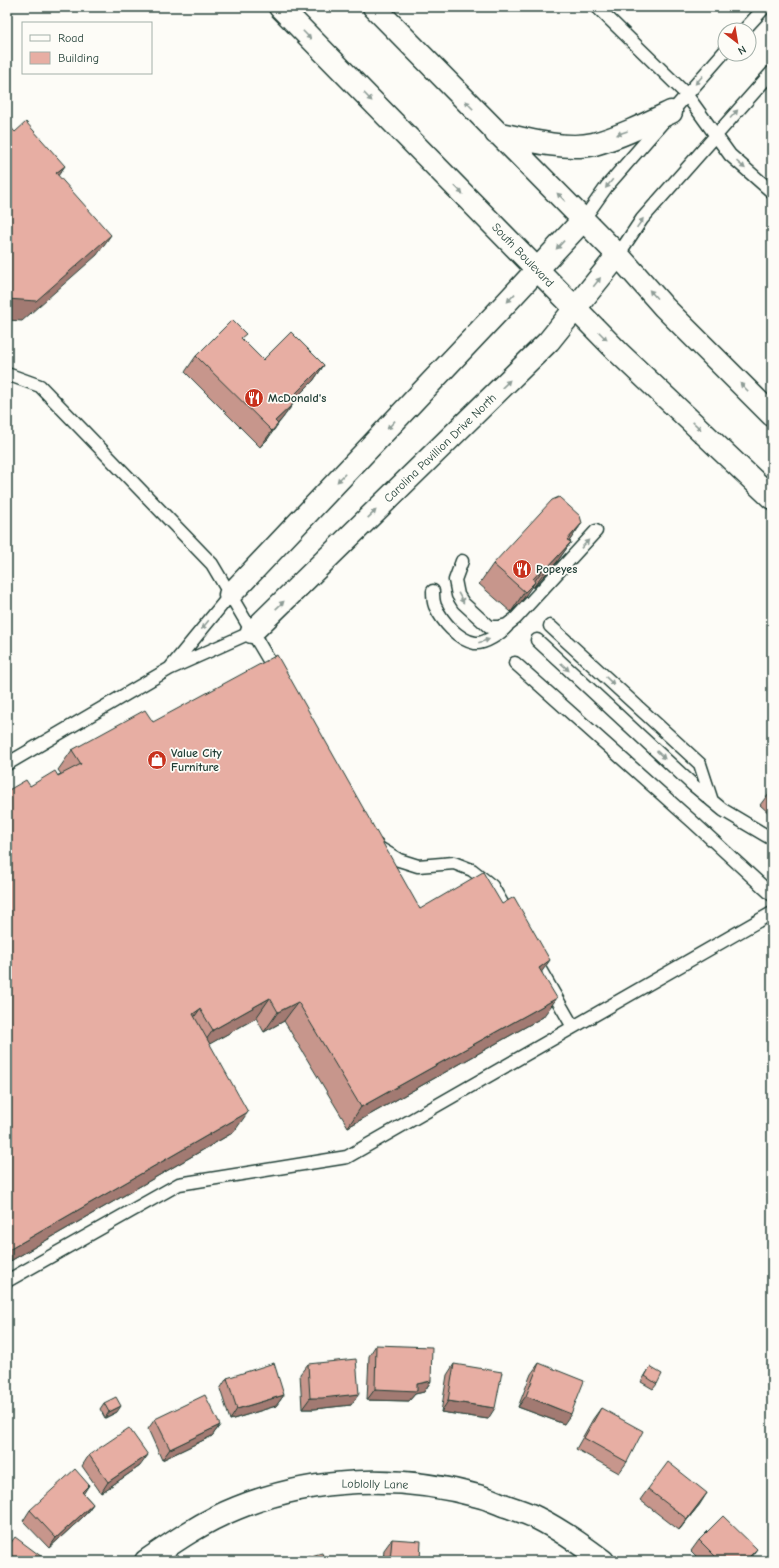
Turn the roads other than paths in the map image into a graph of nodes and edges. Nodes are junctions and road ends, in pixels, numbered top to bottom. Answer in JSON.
{"nodes":[{"id":1,"x":280,"y":7,"type":"edge"},
{"id":2,"x":374,"y":7,"type":"edge"},
{"id":3,"x":597,"y":7,"type":"edge"},
{"id":4,"x":765,"y":7,"type":"edge"},
{"id":5,"x":751,"y":22,"type":"edge"},
{"id":6,"x":717,"y":60,"type":"edge"},
{"id":7,"x":772,"y":72,"type":"edge"},
{"id":8,"x":686,"y":94,"type":"junction"},
{"id":9,"x":671,"y":112,"type":"junction"},
{"id":10,"x":496,"y":133,"type":"junction"},
{"id":11,"x":716,"y":135,"type":"junction"},
{"id":12,"x":772,"y":192,"type":"edge"},
{"id":13,"x":583,"y":220,"type":"junction"},
{"id":14,"x":618,"y":255,"type":"junction"},
{"id":15,"x":537,"y":270,"type":"junction"},
{"id":16,"x":576,"y":308,"type":"junction"},
{"id":17,"x":7,"y":374,"type":"edge"},
{"id":18,"x":772,"y":415,"type":"edge"},
{"id":19,"x":772,"y":498,"type":"edge"},
{"id":20,"x":596,"y":532,"type":"dead end"},
{"id":21,"x":462,"y":561,"type":"dead end"},
{"id":22,"x":433,"y":591,"type":"dead end"},
{"id":23,"x":230,"y":595,"type":"junction"},
{"id":24,"x":516,"y":618,"type":"junction"},
{"id":25,"x":550,"y":626,"type":"dead end"},
{"id":26,"x":252,"y":632,"type":"junction"},
{"id":27,"x":537,"y":640,"type":"dead end"},
{"id":28,"x":515,"y":663,"type":"dead end"},
{"id":29,"x":169,"y":670,"type":"junction"},
{"id":30,"x":283,"y":685,"type":"edge"},
{"id":31,"x":7,"y":764,"type":"edge"},
{"id":32,"x":712,"y":801,"type":"junction"},
{"id":33,"x":370,"y":836,"type":"edge"},
{"id":34,"x":772,"y":839,"type":"edge"},
{"id":35,"x":772,"y":895,"type":"edge"},
{"id":36,"x":772,"y":912,"type":"edge"},
{"id":37,"x":517,"y":928,"type":"edge"},
{"id":38,"x":529,"y":949,"type":"edge"},
{"id":39,"x":573,"y":1027,"type":"junction"},
{"id":40,"x":7,"y":1281,"type":"edge"},
{"id":41,"x":146,"y":1561,"type":"edge"},
{"id":42,"x":603,"y":1561,"type":"edge"}],
"edges":[{"from":1,"to":15,"type":"street","name":"South Boulevard","one_way":true},
{"from":10,"to":2,"type":"street","one_way":true},
{"from":3,"to":8,"type":"lane"},
{"from":4,"to":5,"type":"lane"},
{"from":6,"to":8,"type":"lane","one_way":true},
{"from":11,"to":7,"type":"lane","one_way":true},
{"from":8,"to":9,"type":"lane"},
{"from":8,"to":11,"type":"lane"},
{"from":9,"to":10,"type":"street","one_way":true},
{"from":9,"to":13,"type":"lane","one_way":true},
{"from":13,"to":10,"type":"street","one_way":true},
{"from":11,"to":12,"type":"lane","one_way":true},
{"from":14,"to":11,"type":"lane","one_way":true},
{"from":13,"to":14,"type":"street"},
{"from":13,"to":15,"type":"street","one_way":true},
{"from":16,"to":14,"type":"street","name":"Carolina Pavillion Drive North","one_way":true},
{"from":18,"to":14,"type":"street","one_way":true},
{"from":15,"to":16,"type":"street","name":"South Boulevard"},
{"from":15,"to":23,"type":"street","one_way":true},
{"from":16,"to":19,"type":"street","name":"South Boulevard","one_way":true},
{"from":26,"to":16,"type":"street","name":"Carolina Pavillion Drive North","one_way":true},
{"from":17,"to":23,"type":"lane"},
{"from":24,"to":20,"type":"lane","one_way":true},
{"from":21,"to":24,"type":"lane","one_way":true},
{"from":22,"to":24,"type":"lane","one_way":true},
{"from":23,"to":26,"type":"lane"},
{"from":23,"to":29,"type":"lane","one_way":true},
{"from":25,"to":32,"type":"lane","one_way":true},
{"from":26,"to":29,"type":"lane"},
{"from":26,"to":30,"type":"lane"},
{"from":27,"to":32,"type":"lane","one_way":true},
{"from":28,"to":35,"type":"lane"},
{"from":29,"to":31,"type":"lane"},
{"from":32,"to":34,"type":"lane"},
{"from":33,"to":37,"type":"lane"},
{"from":36,"to":39,"type":"lane"},
{"from":38,"to":39,"type":"lane"},
{"from":39,"to":40,"type":"lane"},
{"from":41,"to":42,"type":"street","name":"Loblolly Lane"}]}
